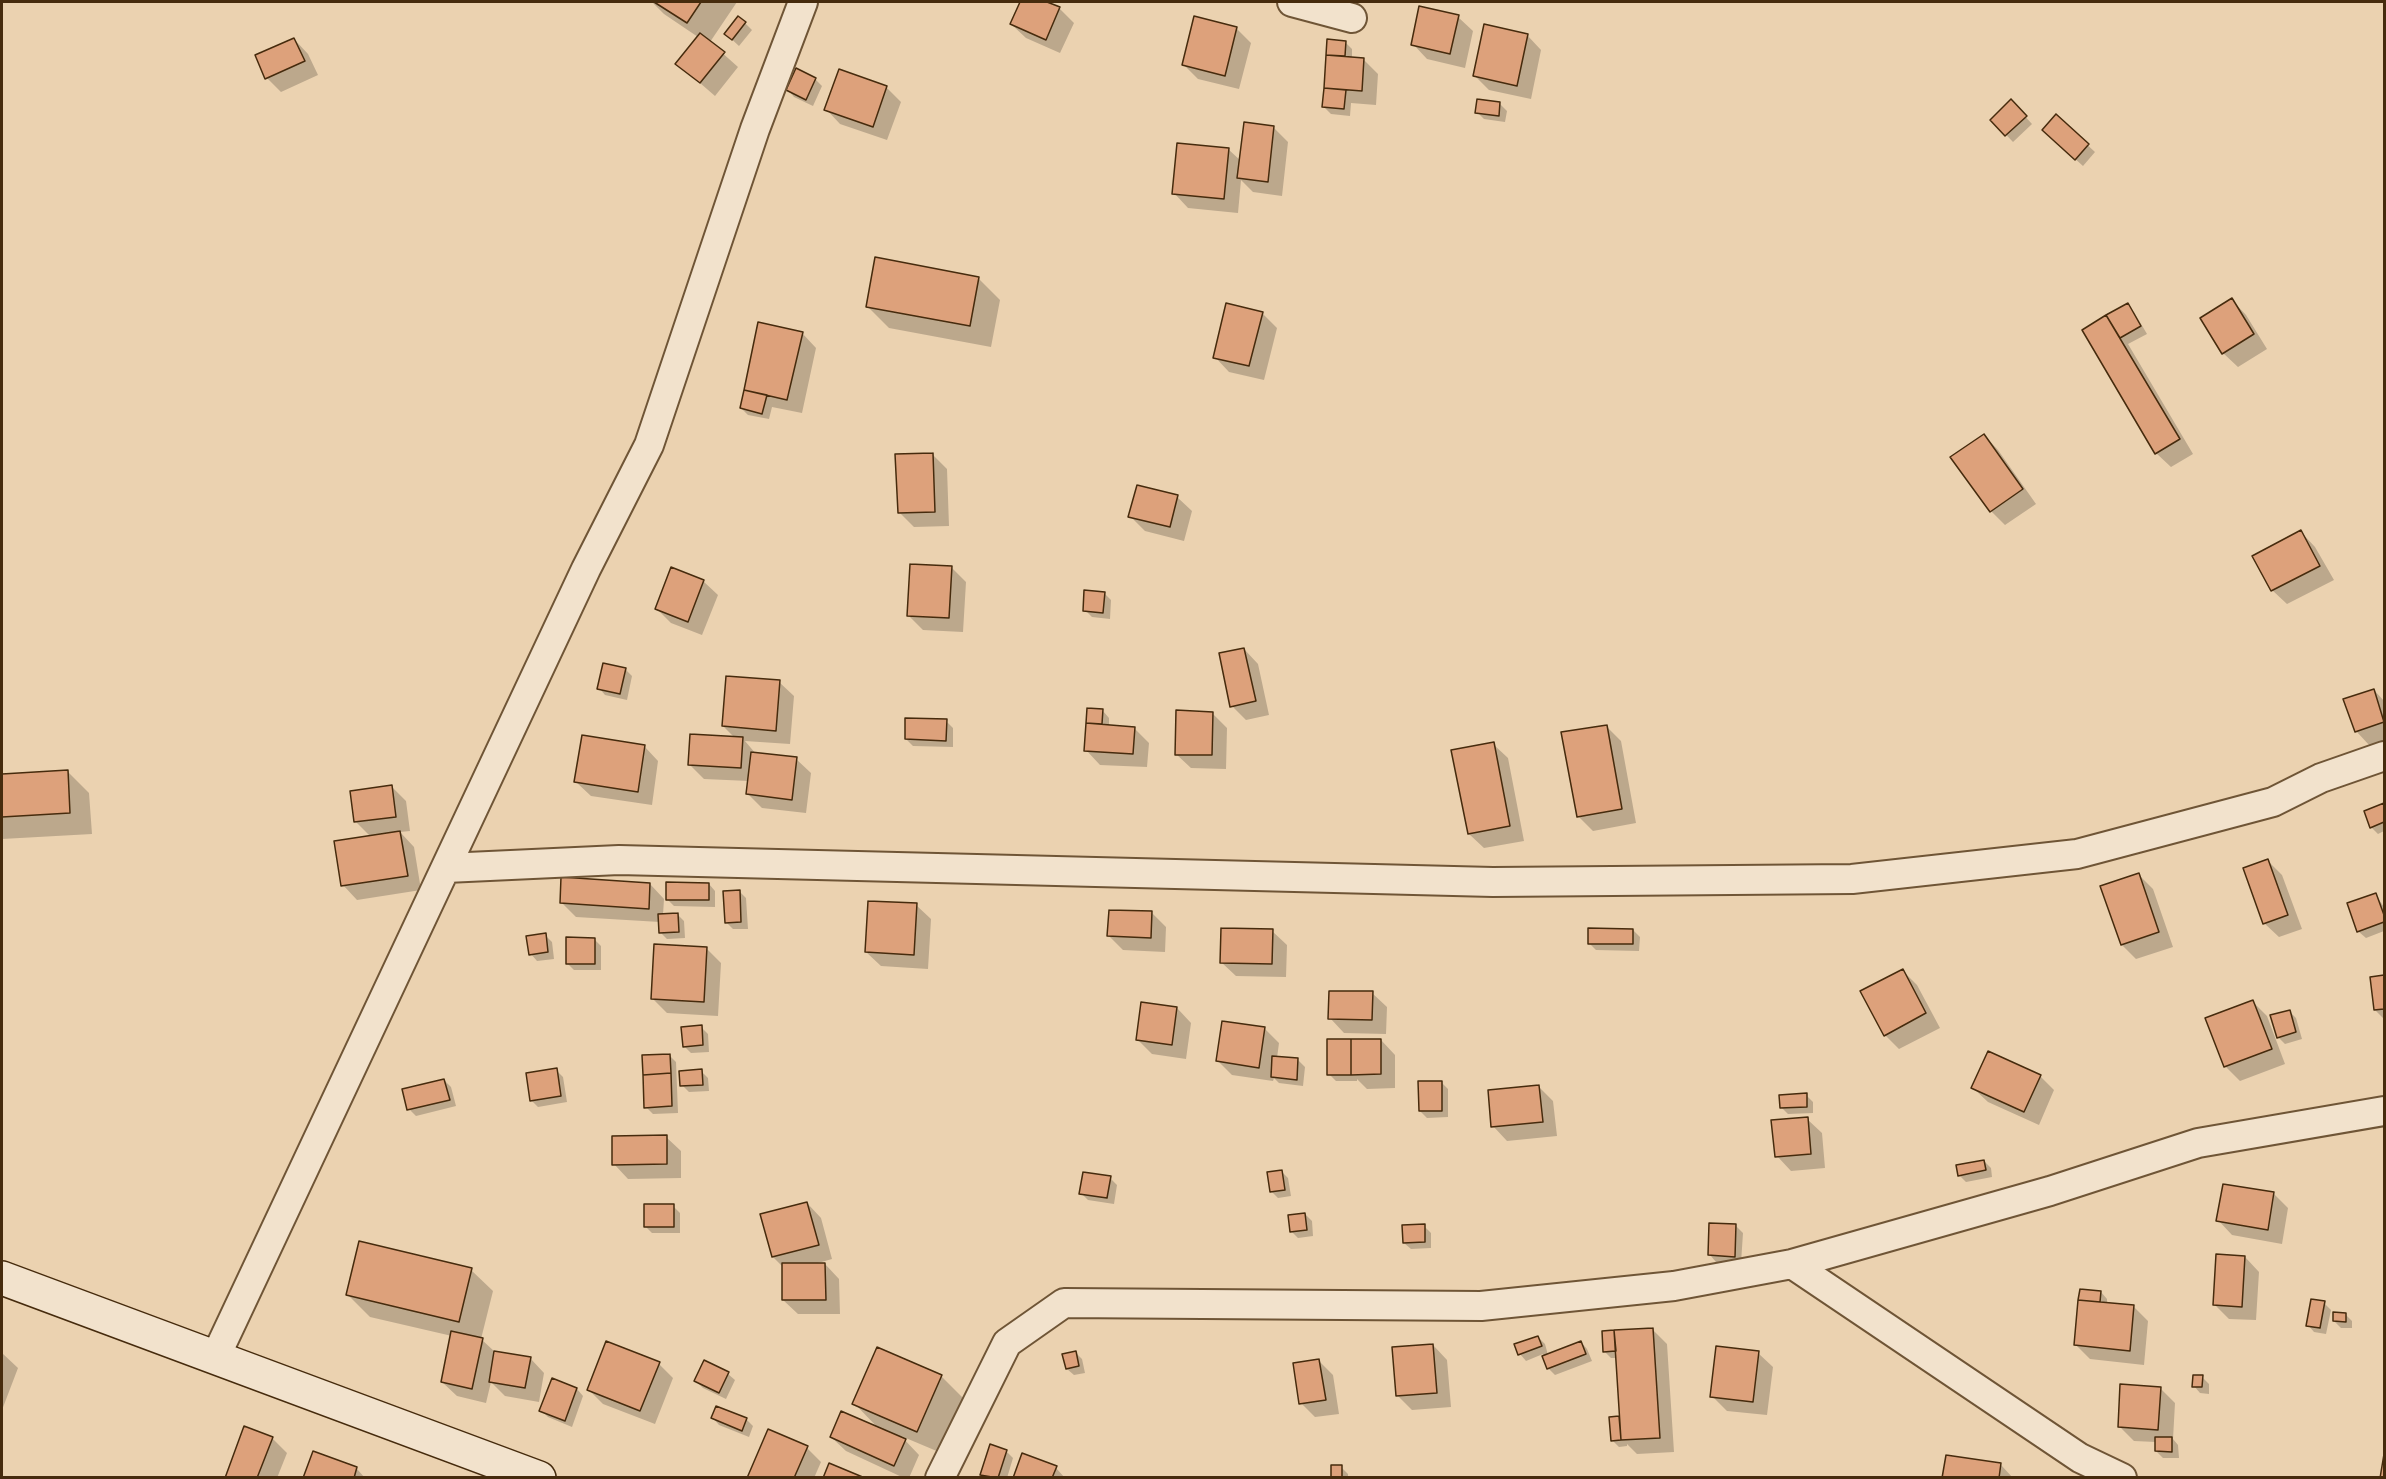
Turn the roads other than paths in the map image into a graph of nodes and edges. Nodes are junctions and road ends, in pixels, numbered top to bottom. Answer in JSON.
{"nodes":[{"id":1,"x":803,"y":2,"type":"edge"},
{"id":2,"x":1292,"y":2,"type":"edge"},
{"id":3,"x":1352,"y":18,"type":"dead end"},
{"id":4,"x":2385,"y":756,"type":"edge"},
{"id":5,"x":446,"y":868,"type":"junction"},
{"id":6,"x":2385,"y":1112,"type":"edge"},
{"id":7,"x":1792,"y":1264,"type":"junction"},
{"id":8,"x":2,"y":1278,"type":"edge"},
{"id":9,"x":215,"y":1358,"type":"junction"},
{"id":10,"x":539,"y":1478,"type":"edge"},
{"id":11,"x":940,"y":1478,"type":"edge"},
{"id":12,"x":2122,"y":1478,"type":"edge"}],
"edges":[{"from":1,"to":5,"type":"street"},
{"from":2,"to":3,"type":"street"},
{"from":4,"to":5,"type":"street"},
{"from":5,"to":9,"type":"street"},
{"from":6,"to":7,"type":"street"},
{"from":7,"to":11,"type":"street"},
{"from":7,"to":12,"type":"street"},
{"from":8,"to":9,"type":"street"},
{"from":9,"to":10,"type":"street"}]}
